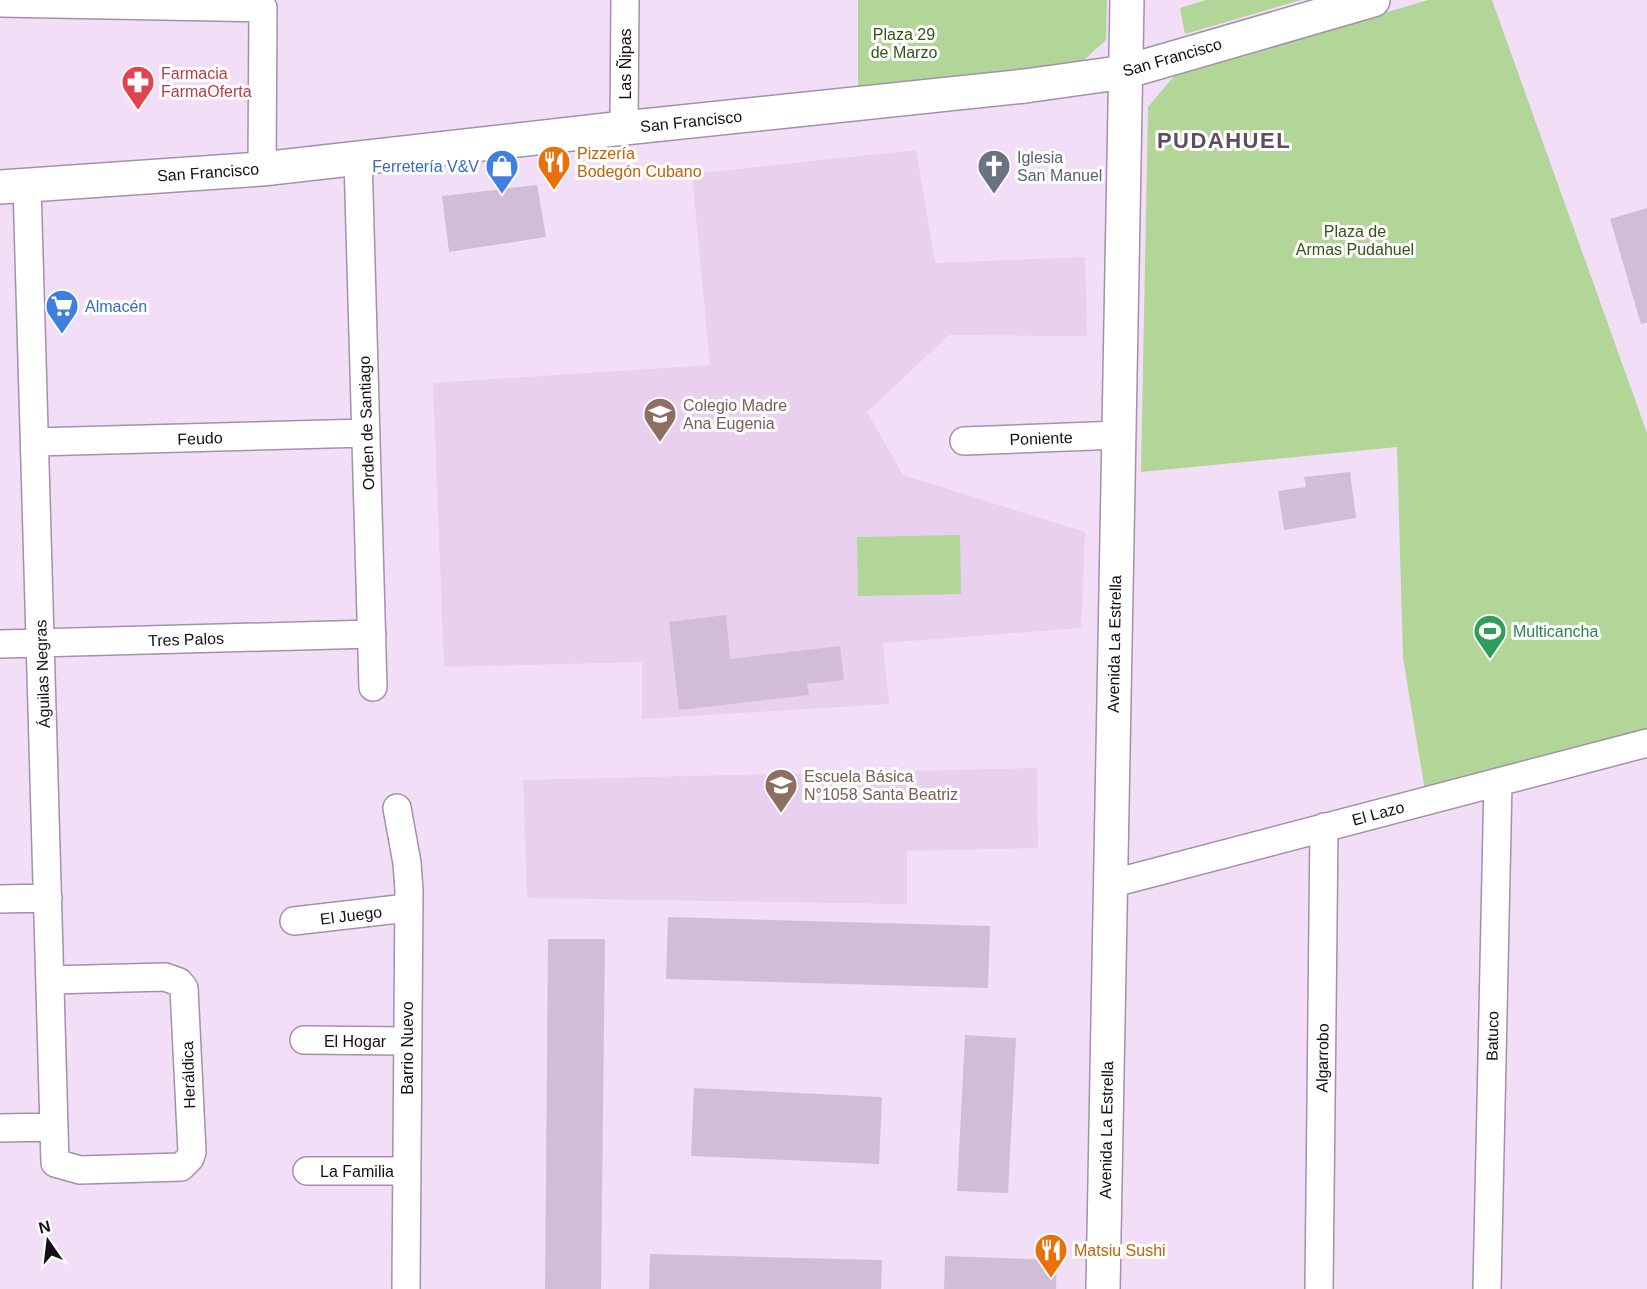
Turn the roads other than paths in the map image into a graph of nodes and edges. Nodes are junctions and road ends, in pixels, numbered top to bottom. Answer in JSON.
{"nodes":[{"id":1,"x":625,"y":0,"type":"edge"},
{"id":2,"x":1127,"y":0,"type":"edge"},
{"id":3,"x":1372,"y":0,"type":"edge"},
{"id":4,"x":86,"y":2,"type":"edge"},
{"id":5,"x":0,"y":3,"type":"edge"},
{"id":6,"x":261,"y":4,"type":"edge"},
{"id":7,"x":1125,"y":72,"type":"junction"},
{"id":8,"x":624,"y":128,"type":"junction"},
{"id":9,"x":358,"y":158,"type":"junction"},
{"id":10,"x":262,"y":168,"type":"junction"},
{"id":11,"x":14,"y":186,"type":"edge"},
{"id":12,"x":366,"y":433,"type":"junction"},
{"id":13,"x":1119,"y":435,"type":"junction"},
{"id":14,"x":964,"y":441,"type":"dead end"},
{"id":15,"x":35,"y":442,"type":"junction"},
{"id":16,"x":372,"y":634,"type":"junction"},
{"id":17,"x":41,"y":642,"type":"junction"},
{"id":18,"x":0,"y":644,"type":"edge"},
{"id":19,"x":373,"y":687,"type":"dead end"},
{"id":20,"x":1647,"y":743,"type":"edge"},
{"id":21,"x":1498,"y":782,"type":"junction"},
{"id":22,"x":397,"y":808,"type":"dead end"},
{"id":23,"x":1324,"y":827,"type":"junction"},
{"id":24,"x":1110,"y":884,"type":"junction"},
{"id":25,"x":48,"y":898,"type":"junction"},
{"id":26,"x":0,"y":899,"type":"edge"},
{"id":27,"x":408,"y":908,"type":"junction"},
{"id":28,"x":294,"y":921,"type":"dead end"},
{"id":29,"x":50,"y":980,"type":"junction"},
{"id":30,"x":304,"y":1040,"type":"dead end"},
{"id":31,"x":407,"y":1041,"type":"junction"},
{"id":32,"x":54,"y":1127,"type":"junction"},
{"id":33,"x":0,"y":1128,"type":"edge"},
{"id":34,"x":55,"y":1163,"type":"joint"},
{"id":35,"x":307,"y":1171,"type":"dead end"},
{"id":36,"x":406,"y":1171,"type":"junction"},
{"id":37,"x":406,"y":1289,"type":"edge"},
{"id":38,"x":1103,"y":1289,"type":"edge"},
{"id":39,"x":1319,"y":1289,"type":"edge"},
{"id":40,"x":1487,"y":1289,"type":"edge"}],
"edges":[{"from":1,"to":8,"type":"street","name":"Las Ñipas"},
{"from":2,"to":7,"type":"main road","name":"Avenida La Estrella"},
{"from":3,"to":7,"type":"main road","name":"San Francisco"},
{"from":4,"to":5,"type":"street"},
{"from":4,"to":6,"type":"street"},
{"from":6,"to":10,"type":"street"},
{"from":7,"to":8,"type":"main road","name":"San Francisco"},
{"from":7,"to":13,"type":"main road","name":"Avenida La Estrella"},
{"from":8,"to":9,"type":"main road","name":"San Francisco"},
{"from":9,"to":10,"type":"main road","name":"San Francisco"},
{"from":9,"to":12,"type":"street","name":"Orden de Santiago"},
{"from":10,"to":11,"type":"main road","name":"San Francisco"},
{"from":11,"to":15,"type":"street","name":"Águilas Negras"},
{"from":12,"to":15,"type":"street","name":"Feudo"},
{"from":12,"to":16,"type":"street","name":"Orden de Santiago"},
{"from":13,"to":14,"type":"street","name":"Poniente"},
{"from":13,"to":24,"type":"main road","name":"Avenida La Estrella"},
{"from":15,"to":17,"type":"street","name":"Águilas Negras"},
{"from":16,"to":17,"type":"street","name":"Tres Palos"},
{"from":16,"to":19,"type":"street","name":"Orden de Santiago"},
{"from":17,"to":18,"type":"street","name":"Tres Palos"},
{"from":17,"to":25,"type":"street","name":"Águilas Negras"},
{"from":20,"to":21,"type":"street","name":"El Lazo"},
{"from":21,"to":23,"type":"street","name":"El Lazo"},
{"from":21,"to":40,"type":"street","name":"Batuco"},
{"from":22,"to":27,"type":"street","name":"Barrio Nuevo"},
{"from":23,"to":24,"type":"street","name":"El Lazo"},
{"from":23,"to":39,"type":"street","name":"Algarrobo"},
{"from":24,"to":38,"type":"main road","name":"Avenida La Estrella"},
{"from":25,"to":26,"type":"street"},
{"from":25,"to":29,"type":"street","name":"Águilas Negras"},
{"from":27,"to":28,"type":"street","name":"El Juego"},
{"from":27,"to":31,"type":"street","name":"Barrio Nuevo"},
{"from":29,"to":32,"type":"street","name":"Águilas Negras"},
{"from":29,"to":34,"type":"street","name":"Heráldica"},
{"from":30,"to":31,"type":"street","name":"El Hogar"},
{"from":31,"to":36,"type":"street","name":"Barrio Nuevo"},
{"from":32,"to":33,"type":"street"},
{"from":32,"to":34,"type":"street","name":"Águilas Negras"},
{"from":35,"to":36,"type":"street","name":"La Familia"},
{"from":36,"to":37,"type":"street","name":"Barrio Nuevo"}]}
